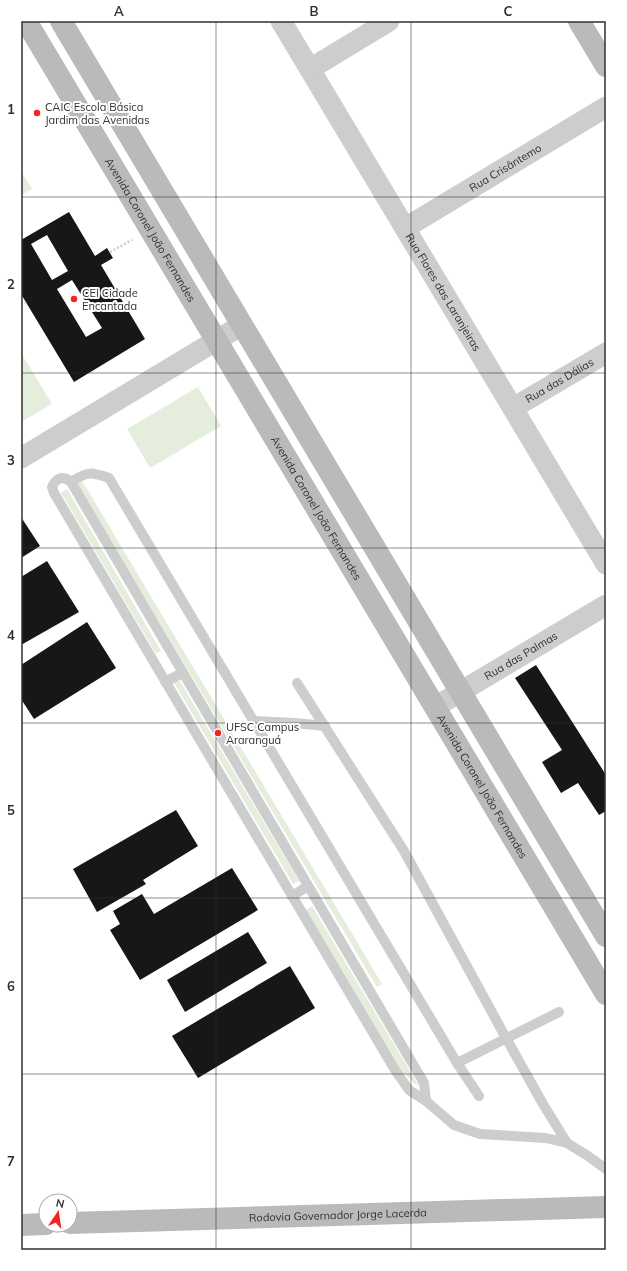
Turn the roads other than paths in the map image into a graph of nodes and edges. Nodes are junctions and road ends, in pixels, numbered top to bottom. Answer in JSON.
{"nodes":[{"id":1,"x":26,"y":21,"type":"edge"},
{"id":2,"x":61,"y":21,"type":"edge"},
{"id":3,"x":281,"y":21,"type":"edge"},
{"id":4,"x":389,"y":21,"type":"edge"},
{"id":5,"x":579,"y":21,"type":"edge"},
{"id":6,"x":606,"y":66,"type":"edge"},
{"id":7,"x":310,"y":69,"type":"junction"},
{"id":8,"x":606,"y":108,"type":"edge"},
{"id":9,"x":405,"y":228,"type":"junction"},
{"id":10,"x":242,"y":325,"type":"junction"},
{"id":11,"x":217,"y":341,"type":"junction"},
{"id":12,"x":606,"y":353,"type":"edge"},
{"id":13,"x":513,"y":408,"type":"junction"},
{"id":14,"x":21,"y":458,"type":"edge"},
{"id":15,"x":71,"y":482,"type":"junction"},
{"id":16,"x":606,"y":564,"type":"edge"},
{"id":17,"x":606,"y":604,"type":"edge"},
{"id":18,"x":182,"y":673,"type":"junction"},
{"id":19,"x":165,"y":682,"type":"junction"},
{"id":20,"x":297,"y":683,"type":"dead end"},
{"id":21,"x":460,"y":692,"type":"junction"},
{"id":22,"x":435,"y":707,"type":"junction"},
{"id":23,"x":254,"y":721,"type":"junction"},
{"id":24,"x":325,"y":726,"type":"junction"},
{"id":25,"x":308,"y":886,"type":"junction"},
{"id":26,"x":292,"y":896,"type":"junction"},
{"id":27,"x":606,"y":936,"type":"edge"},
{"id":28,"x":606,"y":994,"type":"edge"},
{"id":29,"x":559,"y":1012,"type":"dead end"},
{"id":30,"x":506,"y":1038,"type":"junction"},
{"id":31,"x":457,"y":1063,"type":"junction"},
{"id":32,"x":479,"y":1096,"type":"dead end"},
{"id":33,"x":426,"y":1101,"type":"junction"},
{"id":34,"x":567,"y":1143,"type":"junction"},
{"id":35,"x":606,"y":1169,"type":"edge"},
{"id":36,"x":606,"y":1207,"type":"edge"},
{"id":37,"x":78,"y":1223,"type":"edge"},
{"id":38,"x":38,"y":1224,"type":"edge"},
{"id":39,"x":21,"y":1225,"type":"edge"}],
"edges":[{"from":1,"to":11,"type":"street","name":"Avenida Coronel João Fernandes"},
{"from":2,"to":10,"type":"street"},
{"from":3,"to":7,"type":"street","name":"Rua Flores das Laranjeiras"},
{"from":4,"to":7,"type":"street"},
{"from":5,"to":6,"type":"street"},
{"from":7,"to":9,"type":"street","name":"Rua Flores das Laranjeiras"},
{"from":8,"to":9,"type":"street","name":"Rua Crisântemo"},
{"from":9,"to":13,"type":"street","name":"Rua Flores das Laranjeiras"},
{"from":10,"to":11,"type":"street"},
{"from":10,"to":21,"type":"street"},
{"from":11,"to":14,"type":"street"},
{"from":11,"to":22,"type":"street","name":"Avenida Coronel João Fernandes"},
{"from":12,"to":13,"type":"street","name":"Rua das Dálias"},
{"from":13,"to":16,"type":"street","name":"Rua Flores das Laranjeiras"},
{"from":15,"to":18,"type":"lane"},
{"from":15,"to":19,"type":"lane"},
{"from":15,"to":23,"type":"lane"},
{"from":17,"to":21,"type":"street","name":"Rua das Palmas"},
{"from":18,"to":19,"type":"lane"},
{"from":18,"to":25,"type":"lane"},
{"from":19,"to":26,"type":"lane"},
{"from":20,"to":24,"type":"lane"},
{"from":21,"to":22,"type":"street","name":"Rua das Palmas"},
{"from":21,"to":27,"type":"street"},
{"from":22,"to":28,"type":"street","name":"Avenida Coronel João Fernandes"},
{"from":23,"to":24,"type":"lane"},
{"from":23,"to":31,"type":"lane"},
{"from":24,"to":30,"type":"lane"},
{"from":25,"to":26,"type":"lane"},
{"from":25,"to":33,"type":"lane"},
{"from":26,"to":33,"type":"lane"},
{"from":29,"to":30,"type":"lane"},
{"from":30,"to":31,"type":"lane"},
{"from":30,"to":34,"type":"lane"},
{"from":31,"to":32,"type":"lane"},
{"from":33,"to":34,"type":"lane"},
{"from":34,"to":35,"type":"lane"},
{"from":36,"to":37,"type":"street","name":"Rodovia Governador Jorge Lacerda"},
{"from":38,"to":39,"type":"street"}]}
